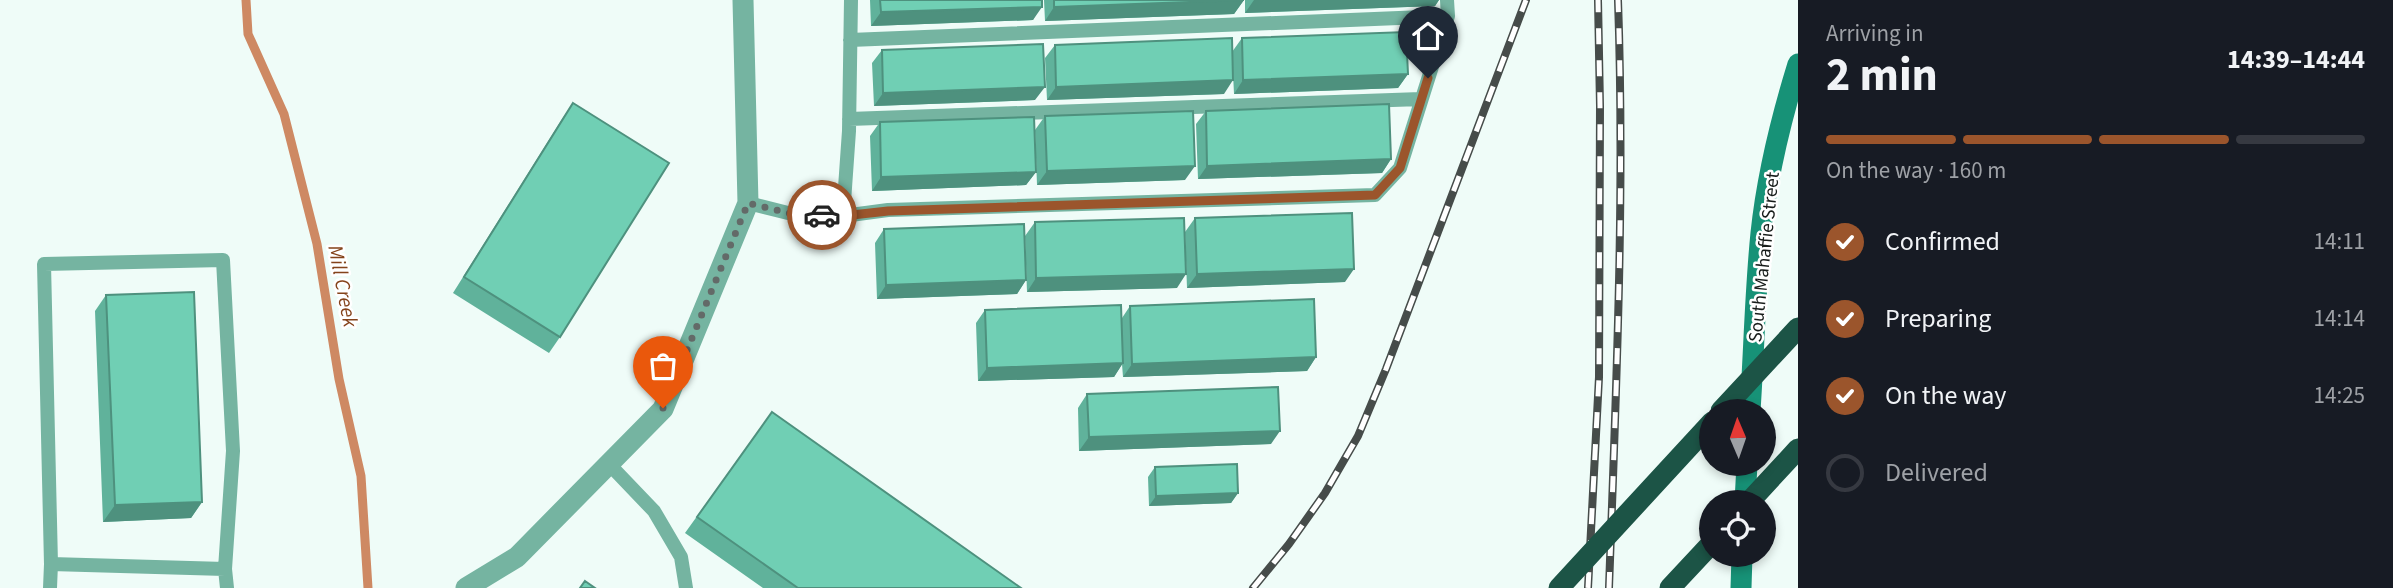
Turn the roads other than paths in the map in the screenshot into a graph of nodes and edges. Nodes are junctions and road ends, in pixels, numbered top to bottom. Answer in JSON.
{"nodes":[{"id":1,"x":743,"y":0,"type":"edge"},
{"id":2,"x":851,"y":0,"type":"edge"},
{"id":3,"x":1447,"y":0,"type":"edge"},
{"id":4,"x":1448,"y":16,"type":"junction"},
{"id":5,"x":850,"y":40,"type":"junction"},
{"id":6,"x":1798,"y":64,"type":"edge"},
{"id":7,"x":1421,"y":99,"type":"junction"},
{"id":8,"x":849,"y":119,"type":"junction"},
{"id":9,"x":748,"y":203,"type":"junction"},
{"id":10,"x":843,"y":216,"type":"junction"},
{"id":11,"x":1798,"y":328,"type":"edge"},
{"id":12,"x":1732,"y":399,"type":"edge"},
{"id":13,"x":1751,"y":399,"type":"edge"},
{"id":14,"x":1699,"y":436,"type":"edge"},
{"id":15,"x":1798,"y":449,"type":"edge"},
{"id":16,"x":608,"y":464,"type":"junction"},
{"id":17,"x":1759,"y":490,"type":"edge"},
{"id":18,"x":1699,"y":557,"type":"edge"},
{"id":19,"x":51,"y":565,"type":"junction"},
{"id":20,"x":1742,"y":567,"type":"edge"},
{"id":21,"x":225,"y":569,"type":"junction"},
{"id":22,"x":50,"y":588,"type":"edge"},
{"id":23,"x":226,"y":588,"type":"edge"},
{"id":24,"x":466,"y":588,"type":"edge"},
{"id":25,"x":686,"y":588,"type":"edge"},
{"id":26,"x":1559,"y":588,"type":"edge"},
{"id":27,"x":1670,"y":588,"type":"edge"},
{"id":28,"x":1741,"y":588,"type":"edge"}],
"edges":[{"from":1,"to":9,"type":"street"},
{"from":2,"to":5,"type":"lane"},
{"from":3,"to":4,"type":"lane"},
{"from":4,"to":5,"type":"lane"},
{"from":4,"to":7,"type":"lane"},
{"from":5,"to":8,"type":"lane"},
{"from":6,"to":13,"type":"street","name":"South Mahaffie Street"},
{"from":7,"to":8,"type":"lane"},
{"from":7,"to":10,"type":"lane"},
{"from":8,"to":10,"type":"lane"},
{"from":9,"to":10,"type":"lane"},
{"from":9,"to":16,"type":"street"},
{"from":11,"to":12,"type":"highway","bridge":true},
{"from":14,"to":26,"type":"highway","bridge":true},
{"from":15,"to":17,"type":"highway"},
{"from":16,"to":24,"type":"street"},
{"from":16,"to":25,"type":"lane"},
{"from":18,"to":27,"type":"highway"},
{"from":19,"to":21,"type":"lane"},
{"from":19,"to":21,"type":"lane"},
{"from":19,"to":22,"type":"lane"},
{"from":20,"to":28,"type":"street"},
{"from":21,"to":23,"type":"lane"}]}
